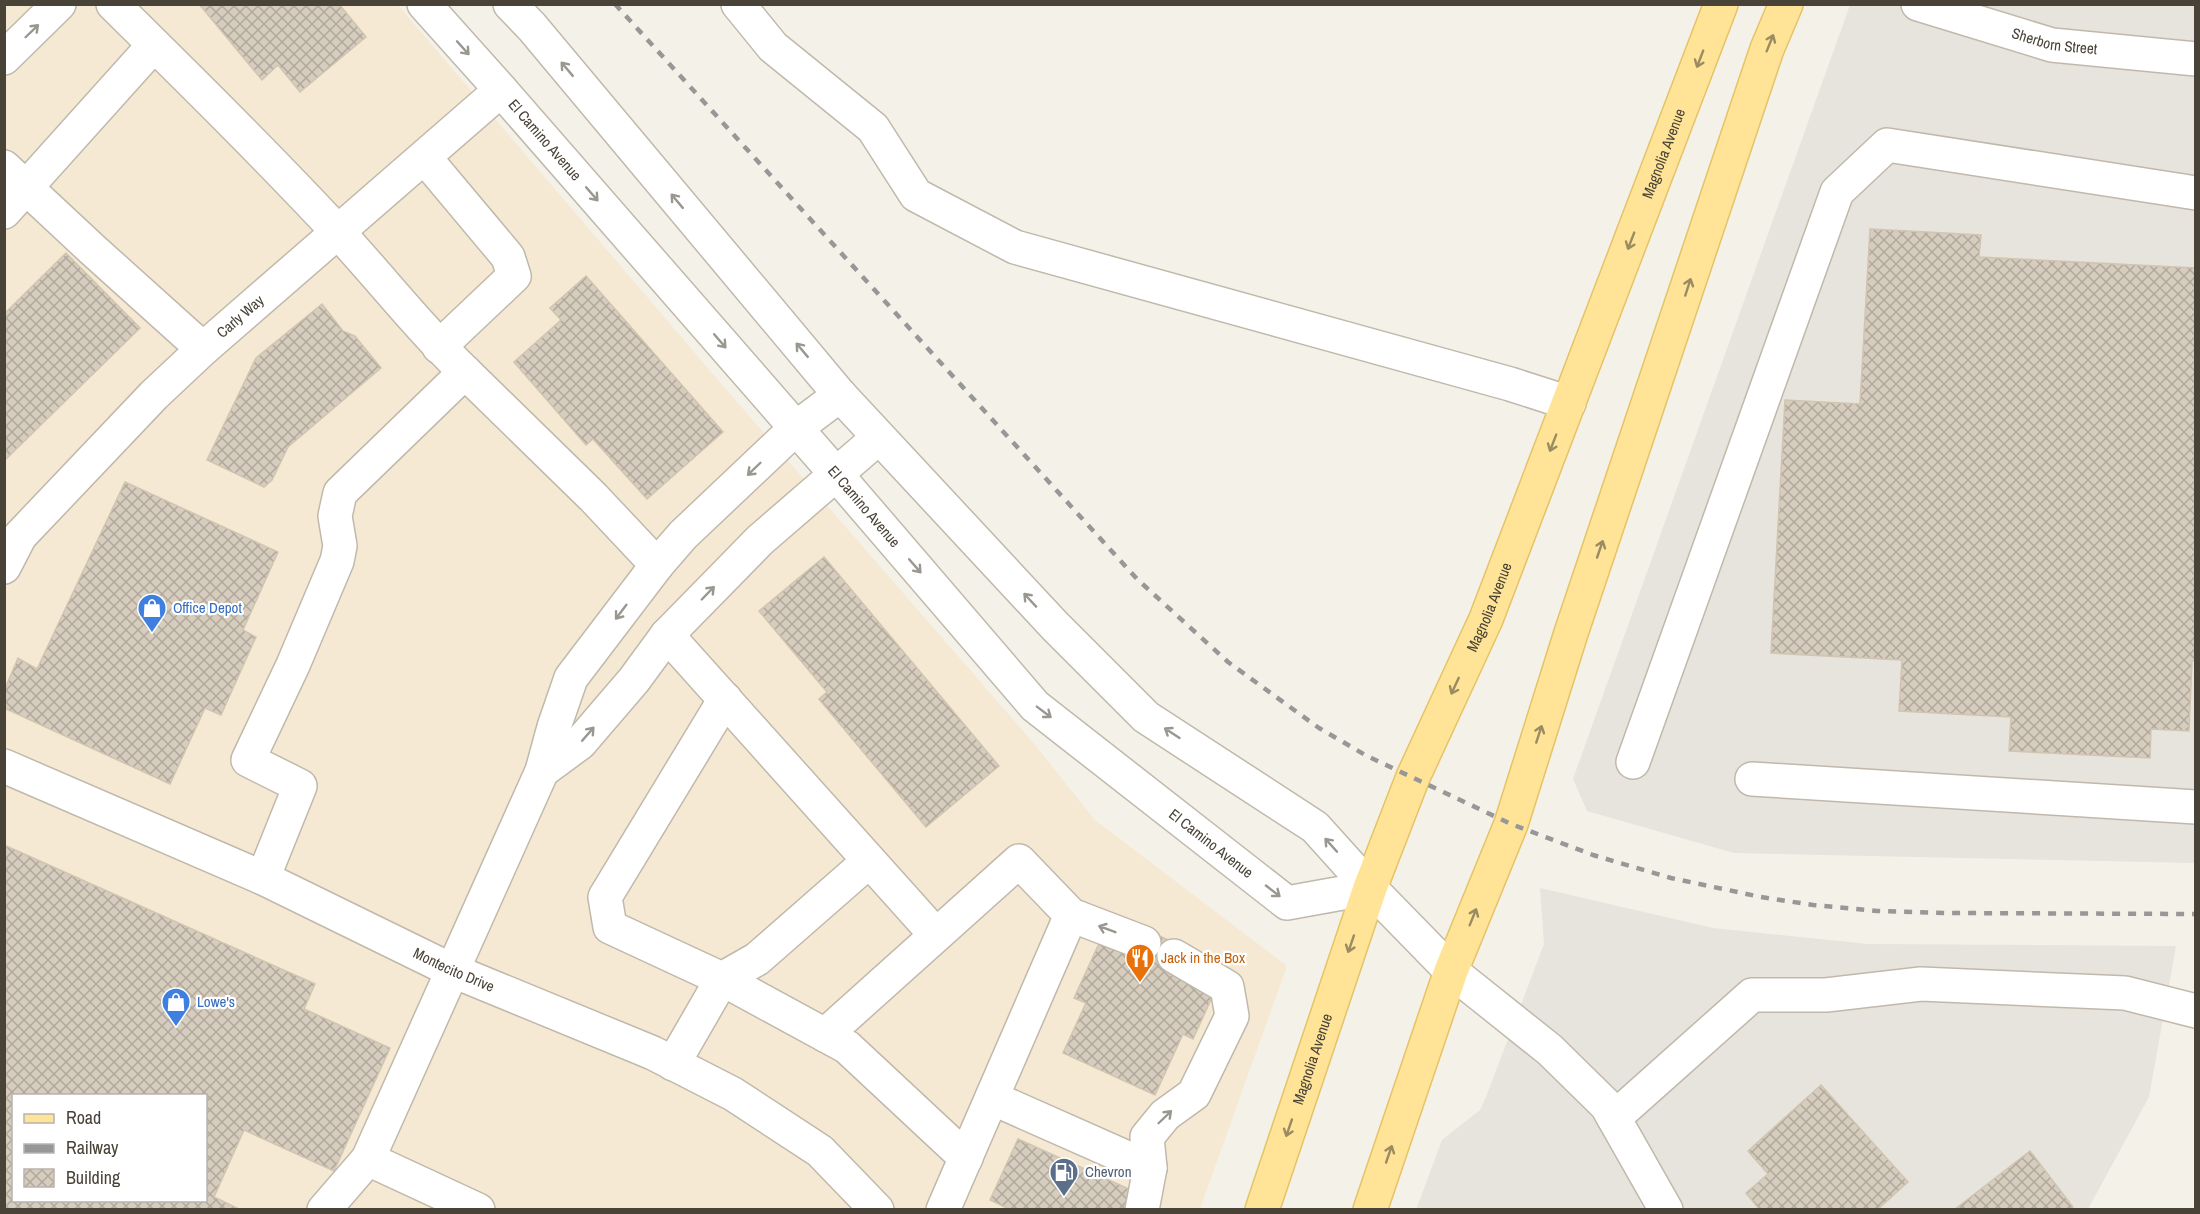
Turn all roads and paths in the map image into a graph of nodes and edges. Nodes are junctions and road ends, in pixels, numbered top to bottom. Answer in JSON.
{"nodes":[{"id":1,"x":59,"y":4,"type":"edge"},
{"id":2,"x":113,"y":4,"type":"edge"},
{"id":3,"x":424,"y":4,"type":"edge"},
{"id":4,"x":510,"y":4,"type":"edge"},
{"id":5,"x":738,"y":4,"type":"edge"},
{"id":6,"x":1721,"y":4,"type":"edge"},
{"id":7,"x":1786,"y":4,"type":"edge"},
{"id":8,"x":1918,"y":4,"type":"edge"},
{"id":9,"x":154,"y":45,"type":"junction"},
{"id":10,"x":4,"y":58,"type":"edge"},
{"id":11,"x":2196,"y":59,"type":"edge"},
{"id":12,"x":501,"y":90,"type":"junction"},
{"id":13,"x":425,"y":158,"type":"junction"},
{"id":14,"x":16,"y":177,"type":"edge"},
{"id":15,"x":2196,"y":192,"type":"edge"},
{"id":16,"x":4,"y":212,"type":"edge"},
{"id":17,"x":338,"y":232,"type":"junction"},
{"id":18,"x":439,"y":347,"type":"junction"},
{"id":19,"x":203,"y":349,"type":"junction"},
{"id":20,"x":465,"y":372,"type":"junction"},
{"id":21,"x":840,"y":395,"type":"junction"},
{"id":22,"x":1569,"y":403,"type":"junction"},
{"id":23,"x":796,"y":428,"type":"junction"},
{"id":24,"x":878,"y":438,"type":"junction"},
{"id":25,"x":836,"y":474,"type":"junction"},
{"id":26,"x":657,"y":565,"type":"junction"},
{"id":27,"x":4,"y":567,"type":"edge"},
{"id":28,"x":667,"y":635,"type":"junction"},
{"id":29,"x":725,"y":699,"type":"junction"},
{"id":30,"x":1633,"y":762,"type":"dead end"},
{"id":31,"x":4,"y":766,"type":"edge"},
{"id":32,"x":542,"y":771,"type":"junction"},
{"id":33,"x":1752,"y":780,"type":"dead end"},
{"id":34,"x":2196,"y":807,"type":"edge"},
{"id":35,"x":869,"y":861,"type":"junction"},
{"id":36,"x":263,"y":878,"type":"junction"},
{"id":37,"x":1370,"y":888,"type":"junction"},
{"id":38,"x":1071,"y":915,"type":"junction"},
{"id":39,"x":936,"y":935,"type":"junction"},
{"id":40,"x":1144,"y":944,"type":"dead end"},
{"id":41,"x":1174,"y":957,"type":"dead end"},
{"id":42,"x":451,"y":970,"type":"junction"},
{"id":43,"x":1451,"y":972,"type":"junction"},
{"id":44,"x":722,"y":979,"type":"junction"},
{"id":45,"x":2196,"y":1011,"type":"edge"},
{"id":46,"x":825,"y":1035,"type":"junction"},
{"id":47,"x":674,"y":1064,"type":"junction"},
{"id":48,"x":992,"y":1098,"type":"junction"},
{"id":49,"x":1614,"y":1118,"type":"junction"},
{"id":50,"x":966,"y":1158,"type":"junction"},
{"id":51,"x":368,"y":1159,"type":"junction"},
{"id":52,"x":1150,"y":1168,"type":"junction"},
{"id":53,"x":952,"y":1206,"type":"edge"},
{"id":54,"x":324,"y":1209,"type":"edge"},
{"id":55,"x":478,"y":1209,"type":"edge"},
{"id":56,"x":877,"y":1209,"type":"edge"},
{"id":57,"x":1142,"y":1209,"type":"edge"},
{"id":58,"x":1262,"y":1209,"type":"edge"},
{"id":59,"x":1370,"y":1209,"type":"edge"},
{"id":60,"x":1666,"y":1209,"type":"edge"}],
"edges":[{"from":10,"to":1,"type":"street","one_way":true},
{"from":2,"to":9,"type":"street"},
{"from":3,"to":12,"type":"street","name":"El Camino Avenue","one_way":true},
{"from":21,"to":4,"type":"street","one_way":true},
{"from":5,"to":22,"type":"street"},
{"from":6,"to":22,"type":"main road","name":"Magnolia Avenue","one_way":true},
{"from":43,"to":7,"type":"main road","one_way":true},
{"from":8,"to":11,"type":"street","name":"Sherborn Street"},
{"from":9,"to":14,"type":"street"},
{"from":9,"to":17,"type":"street"},
{"from":12,"to":13,"type":"street","name":"Carly Way"},
{"from":12,"to":23,"type":"street","name":"El Camino Avenue","one_way":true},
{"from":13,"to":17,"type":"street","name":"Carly Way"},
{"from":13,"to":18,"type":"street"},
{"from":14,"to":16,"type":"street"},
{"from":14,"to":19,"type":"street"},
{"from":15,"to":30,"type":"street"},
{"from":17,"to":18,"type":"street"},
{"from":17,"to":19,"type":"street","name":"Carly Way"},
{"from":18,"to":20,"type":"street"},
{"from":19,"to":27,"type":"street","name":"Carly Way"},
{"from":20,"to":26,"type":"street"},
{"from":20,"to":36,"type":"street"},
{"from":21,"to":23,"type":"street"},
{"from":21,"to":24,"type":"street"},
{"from":22,"to":37,"type":"main road","name":"Magnolia Avenue","one_way":true},
{"from":23,"to":25,"type":"street","name":"El Camino Avenue"},
{"from":23,"to":26,"type":"street","one_way":true},
{"from":24,"to":25,"type":"street"},
{"from":37,"to":24,"type":"street","one_way":true},
{"from":28,"to":25,"type":"street","one_way":true},
{"from":25,"to":37,"type":"street","name":"El Camino Avenue","one_way":true},
{"from":26,"to":32,"type":"street","one_way":true},
{"from":28,"to":29,"type":"street"},
{"from":32,"to":28,"type":"street","one_way":true},
{"from":29,"to":35,"type":"street"},
{"from":29,"to":44,"type":"street"},
{"from":31,"to":36,"type":"street","name":"Montecito Drive"},
{"from":32,"to":42,"type":"street"},
{"from":33,"to":34,"type":"street"},
{"from":35,"to":39,"type":"street"},
{"from":35,"to":44,"type":"street"},
{"from":36,"to":42,"type":"street","name":"Montecito Drive"},
{"from":37,"to":43,"type":"street"},
{"from":37,"to":58,"type":"main road","name":"Magnolia Avenue","one_way":true},
{"from":38,"to":39,"type":"street"},
{"from":40,"to":38,"type":"street","one_way":true},
{"from":38,"to":48,"type":"street"},
{"from":39,"to":46,"type":"street"},
{"from":52,"to":41,"type":"street","one_way":true},
{"from":42,"to":47,"type":"street","name":"Montecito Drive"},
{"from":42,"to":51,"type":"street"},
{"from":43,"to":49,"type":"street"},
{"from":59,"to":43,"type":"main road","one_way":true},
{"from":44,"to":46,"type":"street"},
{"from":44,"to":47,"type":"street"},
{"from":45,"to":49,"type":"street"},
{"from":46,"to":50,"type":"street"},
{"from":47,"to":56,"type":"street","name":"Montecito Drive"},
{"from":48,"to":50,"type":"street"},
{"from":48,"to":52,"type":"street"},
{"from":49,"to":60,"type":"street"},
{"from":50,"to":53,"type":"street"},
{"from":51,"to":54,"type":"street"},
{"from":51,"to":55,"type":"street"},
{"from":52,"to":57,"type":"street"}]}
